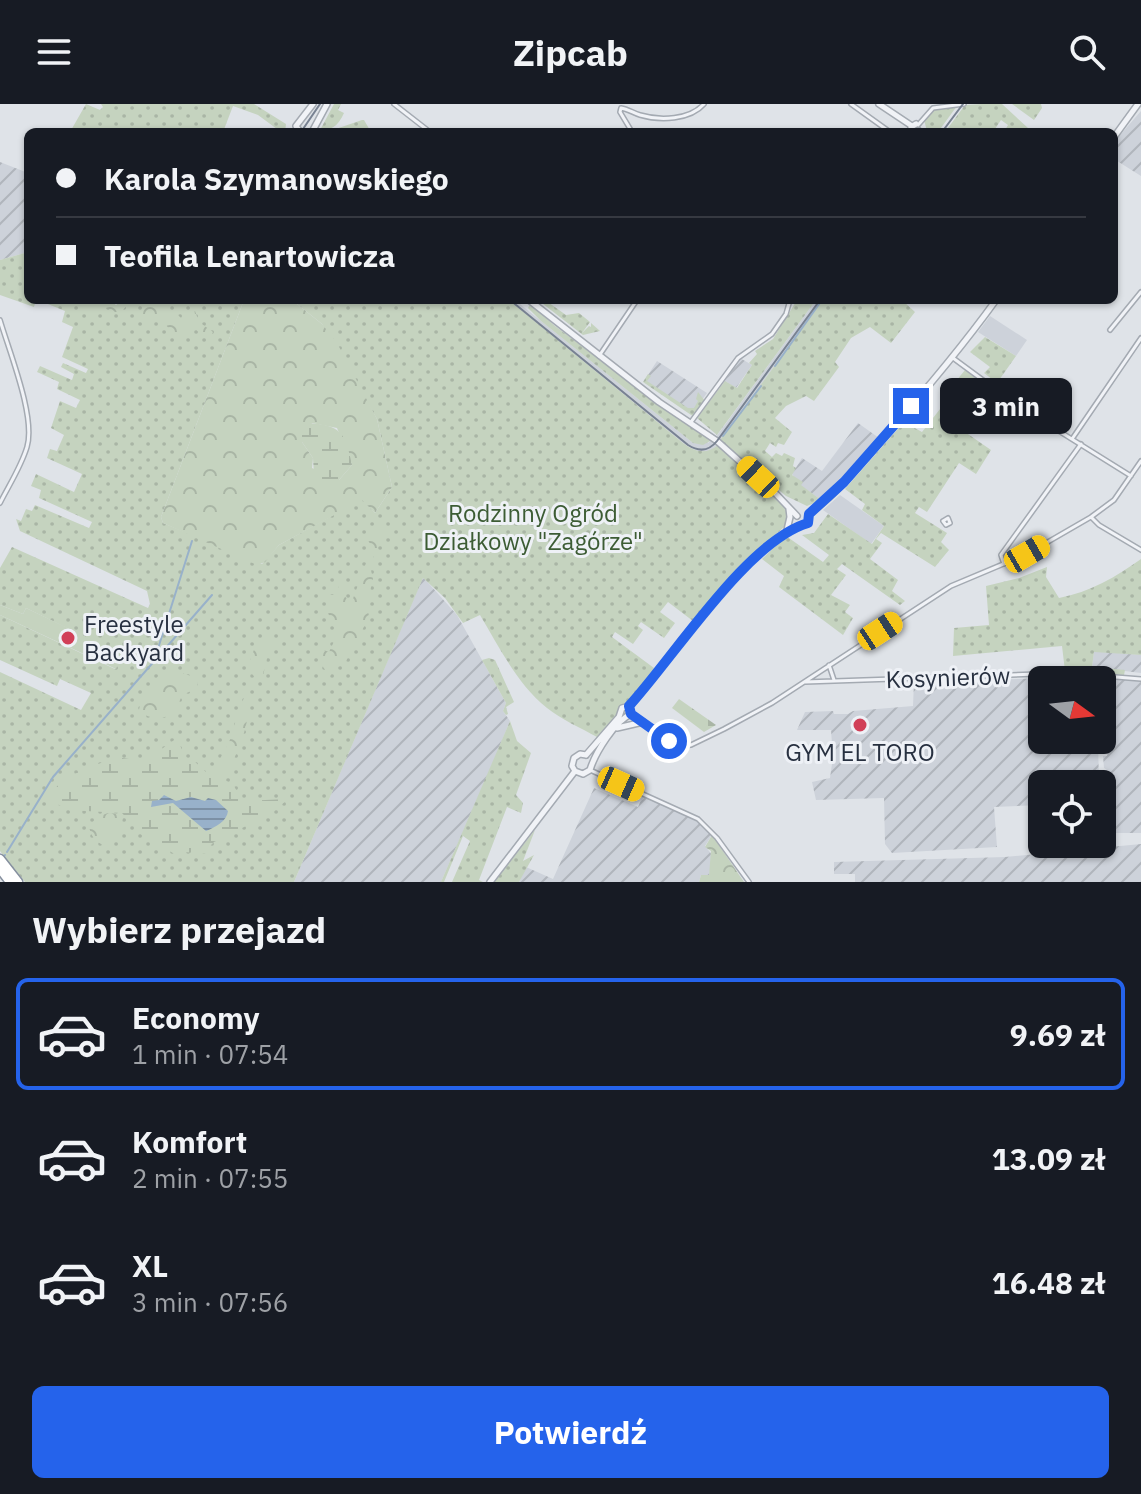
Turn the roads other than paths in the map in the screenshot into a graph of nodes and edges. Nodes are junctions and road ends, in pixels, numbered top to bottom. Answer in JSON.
{"nodes":[{"id":1,"x":313,"y":104,"type":"edge"},
{"id":2,"x":327,"y":104,"type":"edge"},
{"id":3,"x":394,"y":104,"type":"edge"},
{"id":4,"x":704,"y":104,"type":"edge"},
{"id":5,"x":851,"y":104,"type":"edge"},
{"id":6,"x":879,"y":104,"type":"edge"},
{"id":7,"x":964,"y":104,"type":"edge"},
{"id":8,"x":1138,"y":104,"type":"edge"},
{"id":9,"x":297,"y":128,"type":"edge"},
{"id":10,"x":314,"y":128,"type":"edge"},
{"id":11,"x":425,"y":128,"type":"edge"},
{"id":12,"x":630,"y":128,"type":"edge"},
{"id":13,"x":884,"y":128,"type":"edge"},
{"id":14,"x":913,"y":128,"type":"edge"},
{"id":15,"x":918,"y":128,"type":"edge"},
{"id":16,"x":1118,"y":132,"type":"edge"},
{"id":17,"x":1141,"y":292,"type":"edge"},
{"id":18,"x":534,"y":304,"type":"edge"},
{"id":19,"x":634,"y":304,"type":"edge"},
{"id":20,"x":789,"y":304,"type":"edge"},
{"id":21,"x":993,"y":304,"type":"edge"},
{"id":22,"x":0,"y":320,"type":"edge"},
{"id":23,"x":1110,"y":330,"type":"dead end"},
{"id":24,"x":1141,"y":338,"type":"edge"},
{"id":25,"x":599,"y":356,"type":"junction"},
{"id":26,"x":953,"y":358,"type":"junction"},
{"id":27,"x":691,"y":422,"type":"junction"},
{"id":28,"x":1072,"y":439,"type":"junction"},
{"id":29,"x":1081,"y":444,"type":"junction"},
{"id":30,"x":1141,"y":461,"type":"edge"},
{"id":31,"x":1134,"y":475,"type":"junction"},
{"id":32,"x":0,"y":503,"type":"edge"},
{"id":33,"x":789,"y":506,"type":"junction"},
{"id":34,"x":809,"y":514,"type":"junction"},
{"id":35,"x":798,"y":516,"type":"junction"},
{"id":36,"x":1091,"y":517,"type":"junction"},
{"id":37,"x":800,"y":525,"type":"junction"},
{"id":38,"x":787,"y":531,"type":"junction"},
{"id":39,"x":1141,"y":550,"type":"edge"},
{"id":40,"x":1004,"y":564,"type":"junction"},
{"id":41,"x":829,"y":665,"type":"junction"},
{"id":42,"x":1141,"y":679,"type":"edge"},
{"id":43,"x":834,"y":680,"type":"junction"},
{"id":44,"x":803,"y":682,"type":"junction"},
{"id":45,"x":629,"y":706,"type":"junction"},
{"id":46,"x":626,"y":715,"type":"junction"},
{"id":47,"x":643,"y":722,"type":"junction"},
{"id":48,"x":616,"y":728,"type":"junction"},
{"id":49,"x":586,"y":755,"type":"junction"},
{"id":50,"x":592,"y":763,"type":"junction"},
{"id":51,"x":590,"y":770,"type":"junction"},
{"id":52,"x":575,"y":771,"type":"junction"},
{"id":53,"x":0,"y":859,"type":"edge"},
{"id":54,"x":0,"y":869,"type":"edge"},
{"id":55,"x":10,"y":882,"type":"edge"},
{"id":56,"x":18,"y":882,"type":"edge"},
{"id":57,"x":490,"y":882,"type":"edge"},
{"id":58,"x":749,"y":882,"type":"edge"}],
"edges":[{"from":1,"to":9,"type":"street"},
{"from":2,"to":10,"type":"street"},
{"from":3,"to":11,"type":"street"},
{"from":4,"to":12,"type":"street"},
{"from":5,"to":13,"type":"street"},
{"from":6,"to":14,"type":"street"},
{"from":7,"to":15,"type":"street"},
{"from":8,"to":16,"type":"street"},
{"from":17,"to":23,"type":"street"},
{"from":18,"to":25,"type":"street"},
{"from":19,"to":25,"type":"street"},
{"from":20,"to":27,"type":"street"},
{"from":21,"to":26,"type":"street"},
{"from":22,"to":32,"type":"street"},
{"from":24,"to":28,"type":"street"},
{"from":25,"to":27,"type":"street"},
{"from":26,"to":28,"type":"street"},
{"from":26,"to":34,"type":"street"},
{"from":27,"to":33,"type":"street"},
{"from":28,"to":29,"type":"street"},
{"from":29,"to":31,"type":"street"},
{"from":29,"to":40,"type":"street"},
{"from":30,"to":31,"type":"street"},
{"from":31,"to":36,"type":"street"},
{"from":33,"to":35,"type":"street"},
{"from":33,"to":38,"type":"street"},
{"from":34,"to":35,"type":"street"},
{"from":34,"to":37,"type":"street"},
{"from":35,"to":37,"type":"street"},
{"from":35,"to":38,"type":"street"},
{"from":36,"to":39,"type":"street"},
{"from":36,"to":40,"type":"street"},
{"from":37,"to":38,"type":"street"},
{"from":38,"to":45,"type":"street"},
{"from":40,"to":41,"type":"street"},
{"from":41,"to":43,"type":"street"},
{"from":41,"to":44,"type":"street"},
{"from":42,"to":43,"type":"street","name":"Kosynierów"},
{"from":43,"to":44,"type":"street","name":"Kosynierów"},
{"from":44,"to":47,"type":"street"},
{"from":45,"to":46,"type":"street"},
{"from":45,"to":46,"type":"street"},
{"from":46,"to":47,"type":"street"},
{"from":46,"to":48,"type":"street"},
{"from":46,"to":49,"type":"street"},
{"from":47,"to":48,"type":"street"},
{"from":48,"to":50,"type":"street"},
{"from":49,"to":50,"type":"street"},
{"from":49,"to":52,"type":"street"},
{"from":50,"to":51,"type":"street"},
{"from":51,"to":52,"type":"street"},
{"from":51,"to":58,"type":"street"},
{"from":52,"to":57,"type":"street"},
{"from":53,"to":56,"type":"highway"},
{"from":54,"to":55,"type":"highway"}]}
